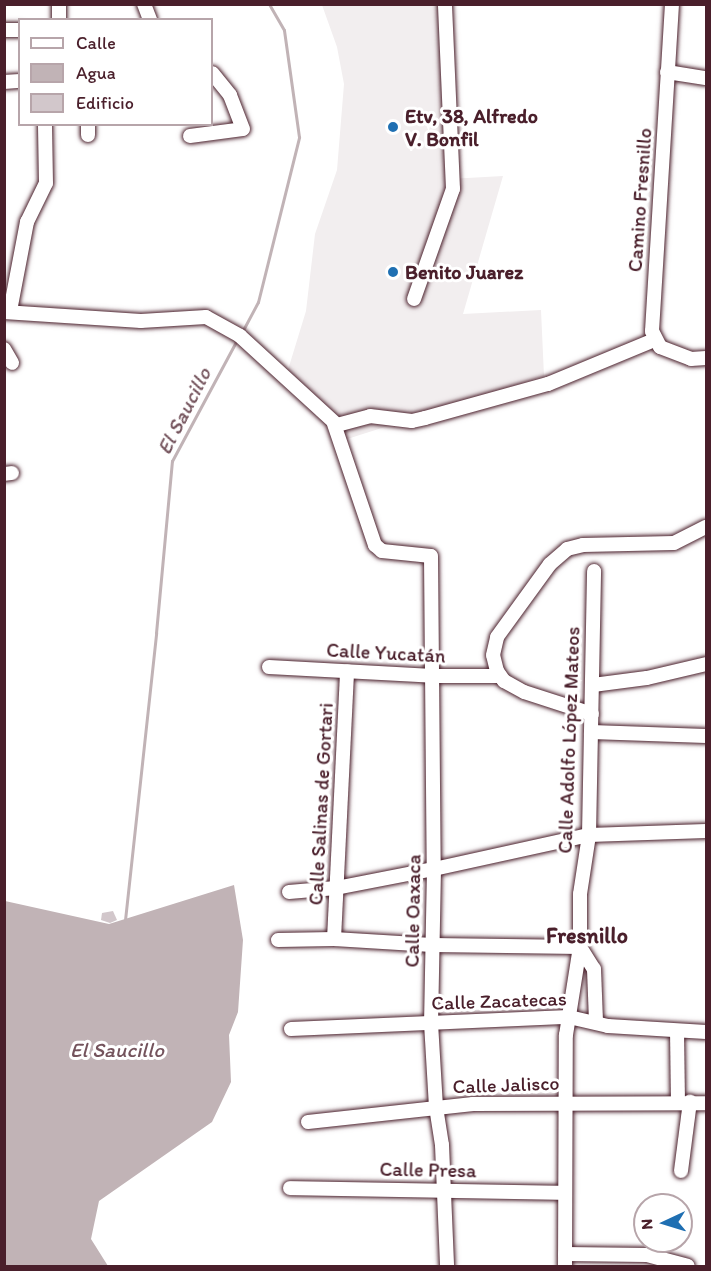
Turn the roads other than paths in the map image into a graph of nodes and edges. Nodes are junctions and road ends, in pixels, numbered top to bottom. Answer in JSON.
{"nodes":[{"id":1,"x":445,"y":4,"type":"edge"},
{"id":2,"x":672,"y":4,"type":"edge"},
{"id":3,"x":667,"y":72,"type":"junction"},
{"id":4,"x":213,"y":74,"type":"edge"},
{"id":5,"x":706,"y":78,"type":"edge"},
{"id":6,"x":45,"y":126,"type":"edge"},
{"id":7,"x":190,"y":136,"type":"dead end"},
{"id":8,"x":414,"y":298,"type":"dead end"},
{"id":9,"x":7,"y":311,"type":"edge"},
{"id":10,"x":654,"y":340,"type":"junction"},
{"id":11,"x":4,"y":349,"type":"edge"},
{"id":12,"x":706,"y":358,"type":"edge"},
{"id":13,"x":12,"y":363,"type":"dead end"},
{"id":14,"x":334,"y":424,"type":"junction"},
{"id":15,"x":706,"y":527,"type":"edge"},
{"id":16,"x":594,"y":571,"type":"dead end"},
{"id":17,"x":706,"y":664,"type":"edge"},
{"id":18,"x":269,"y":667,"type":"dead end"},
{"id":19,"x":347,"y":671,"type":"junction"},
{"id":20,"x":433,"y":676,"type":"junction"},
{"id":21,"x":500,"y":676,"type":"junction"},
{"id":22,"x":593,"y":685,"type":"junction"},
{"id":23,"x":592,"y":714,"type":"junction"},
{"id":24,"x":591,"y":732,"type":"junction"},
{"id":25,"x":706,"y":736,"type":"edge"},
{"id":26,"x":706,"y":831,"type":"edge"},
{"id":27,"x":589,"y":835,"type":"junction"},
{"id":28,"x":435,"y":869,"type":"junction"},
{"id":29,"x":336,"y":888,"type":"junction"},
{"id":30,"x":289,"y":892,"type":"dead end"},
{"id":31,"x":334,"y":939,"type":"junction"},
{"id":32,"x":278,"y":940,"type":"dead end"},
{"id":33,"x":432,"y":945,"type":"junction"},
{"id":34,"x":580,"y":947,"type":"junction"},
{"id":35,"x":569,"y":1017,"type":"junction"},
{"id":36,"x":596,"y":1022,"type":"junction"},
{"id":37,"x":431,"y":1023,"type":"junction"},
{"id":38,"x":291,"y":1029,"type":"dead end"},
{"id":39,"x":677,"y":1031,"type":"junction"},
{"id":40,"x":706,"y":1032,"type":"edge"},
{"id":41,"x":567,"y":1102,"type":"junction"},
{"id":42,"x":684,"y":1102,"type":"junction"},
{"id":43,"x":706,"y":1103,"type":"edge"},
{"id":44,"x":436,"y":1107,"type":"junction"},
{"id":45,"x":308,"y":1122,"type":"dead end"},
{"id":46,"x":681,"y":1171,"type":"dead end"},
{"id":47,"x":290,"y":1188,"type":"dead end"},
{"id":48,"x":444,"y":1189,"type":"junction"},
{"id":49,"x":565,"y":1193,"type":"junction"},
{"id":50,"x":565,"y":1260,"type":"edge"},
{"id":51,"x":447,"y":1266,"type":"edge"},
{"id":52,"x":688,"y":1266,"type":"edge"}],
"edges":[{"from":1,"to":8,"type":"street"},
{"from":2,"to":3,"type":"street","name":"Camino Fresnillo"},
{"from":3,"to":5,"type":"street"},
{"from":3,"to":10,"type":"street","name":"Camino Fresnillo"},
{"from":4,"to":7,"type":"street"},
{"from":6,"to":9,"type":"street"},
{"from":9,"to":14,"type":"street"},
{"from":10,"to":12,"type":"street"},
{"from":10,"to":14,"type":"street"},
{"from":11,"to":13,"type":"street"},
{"from":14,"to":20,"type":"street","name":"Calle Oaxaca"},
{"from":15,"to":21,"type":"street"},
{"from":16,"to":22,"type":"street","name":"Calle Adolfo López Mateos"},
{"from":17,"to":22,"type":"street"},
{"from":18,"to":19,"type":"street","name":"Calle Yucatán"},
{"from":19,"to":20,"type":"street","name":"Calle Yucatán"},
{"from":19,"to":29,"type":"street","name":"Calle Salinas de Gortari"},
{"from":20,"to":21,"type":"street","name":"Calle Yucatán"},
{"from":20,"to":28,"type":"street","name":"Calle Oaxaca"},
{"from":21,"to":23,"type":"street"},
{"from":22,"to":23,"type":"street","name":"Calle Adolfo López Mateos"},
{"from":23,"to":24,"type":"street","name":"Calle Adolfo López Mateos"},
{"from":24,"to":25,"type":"street"},
{"from":24,"to":27,"type":"street","name":"Calle Adolfo López Mateos"},
{"from":26,"to":27,"type":"street"},
{"from":27,"to":28,"type":"street"},
{"from":27,"to":34,"type":"street","name":"Calle Adolfo López Mateos"},
{"from":28,"to":29,"type":"street"},
{"from":28,"to":33,"type":"street","name":"Calle Oaxaca"},
{"from":29,"to":30,"type":"street"},
{"from":29,"to":31,"type":"street","name":"Calle Salinas de Gortari"},
{"from":31,"to":32,"type":"street"},
{"from":31,"to":33,"type":"street"},
{"from":33,"to":34,"type":"street"},
{"from":33,"to":37,"type":"street","name":"Calle Oaxaca"},
{"from":34,"to":35,"type":"street","name":"Calle Adolfo López Mateos"},
{"from":34,"to":36,"type":"street"},
{"from":35,"to":36,"type":"street","name":"Calle Zacatecas"},
{"from":35,"to":37,"type":"street","name":"Calle Zacatecas"},
{"from":35,"to":41,"type":"street","name":"Calle Adolfo López Mateos"},
{"from":36,"to":39,"type":"street","name":"Calle Zacatecas"},
{"from":37,"to":38,"type":"street","name":"Calle Zacatecas"},
{"from":37,"to":44,"type":"street","name":"Calle Oaxaca"},
{"from":39,"to":40,"type":"street","name":"Calle Zacatecas"},
{"from":39,"to":42,"type":"street"},
{"from":41,"to":42,"type":"street","name":"Calle Jalisco"},
{"from":41,"to":44,"type":"street","name":"Calle Jalisco"},
{"from":41,"to":49,"type":"street","name":"Calle Adolfo López Mateos"},
{"from":42,"to":43,"type":"street","name":"Calle Jalisco"},
{"from":42,"to":46,"type":"street"},
{"from":44,"to":45,"type":"street","name":"Calle Jalisco"},
{"from":44,"to":48,"type":"street","name":"Calle Oaxaca"},
{"from":47,"to":48,"type":"street","name":"Calle Presa"},
{"from":48,"to":49,"type":"street","name":"Calle Presa"},
{"from":48,"to":51,"type":"street","name":"Calle Oaxaca"},
{"from":49,"to":50,"type":"street","name":"Calle Adolfo López Mateos"},
{"from":50,"to":52,"type":"street"}]}
